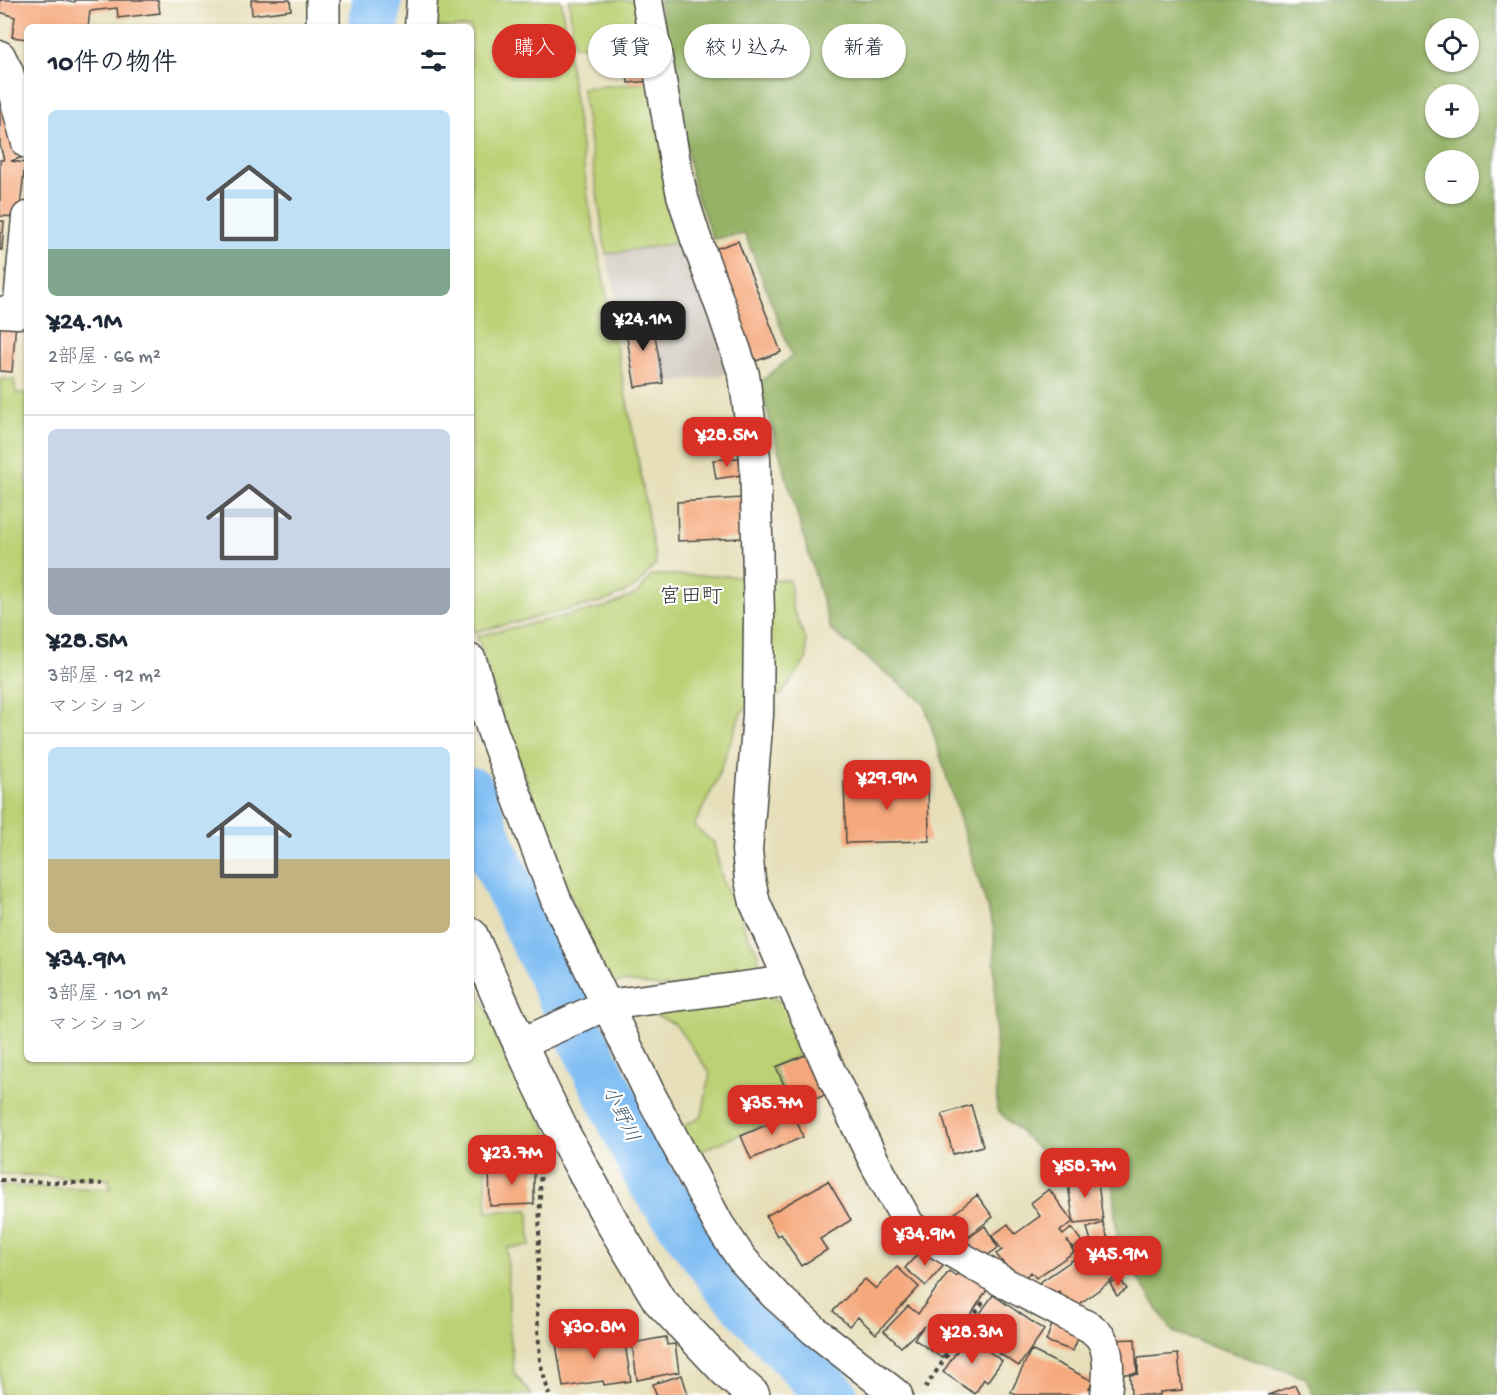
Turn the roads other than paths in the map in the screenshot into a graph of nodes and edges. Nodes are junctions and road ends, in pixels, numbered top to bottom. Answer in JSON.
{"nodes":[{"id":1,"x":323,"y":0,"type":"edge"},
{"id":2,"x":422,"y":0,"type":"edge"},
{"id":3,"x":647,"y":0,"type":"edge"},
{"id":4,"x":323,"y":24,"type":"edge"},
{"id":5,"x":420,"y":24,"type":"edge"},
{"id":6,"x":0,"y":56,"type":"edge"},
{"id":7,"x":24,"y":132,"type":"edge"},
{"id":8,"x":24,"y":249,"type":"edge"},
{"id":9,"x":0,"y":312,"type":"edge"},
{"id":10,"x":474,"y":670,"type":"edge"},
{"id":11,"x":474,"y":941,"type":"edge"},
{"id":12,"x":789,"y":981,"type":"junction"},
{"id":13,"x":602,"y":1006,"type":"junction"},
{"id":14,"x":526,"y":1040,"type":"junction"},
{"id":15,"x":753,"y":1395,"type":"edge"},
{"id":16,"x":897,"y":1395,"type":"edge"},
{"id":17,"x":1106,"y":1395,"type":"edge"}],
"edges":[{"from":1,"to":4,"type":"street"},
{"from":2,"to":5,"type":"street"},
{"from":3,"to":12,"type":"street"},
{"from":6,"to":7,"type":"street"},
{"from":8,"to":9,"type":"street"},
{"from":10,"to":13,"type":"street"},
{"from":11,"to":14,"type":"street"},
{"from":12,"to":13,"type":"street"},
{"from":12,"to":17,"type":"street"},
{"from":13,"to":14,"type":"street"},
{"from":13,"to":16,"type":"street"},
{"from":14,"to":15,"type":"street"}]}
